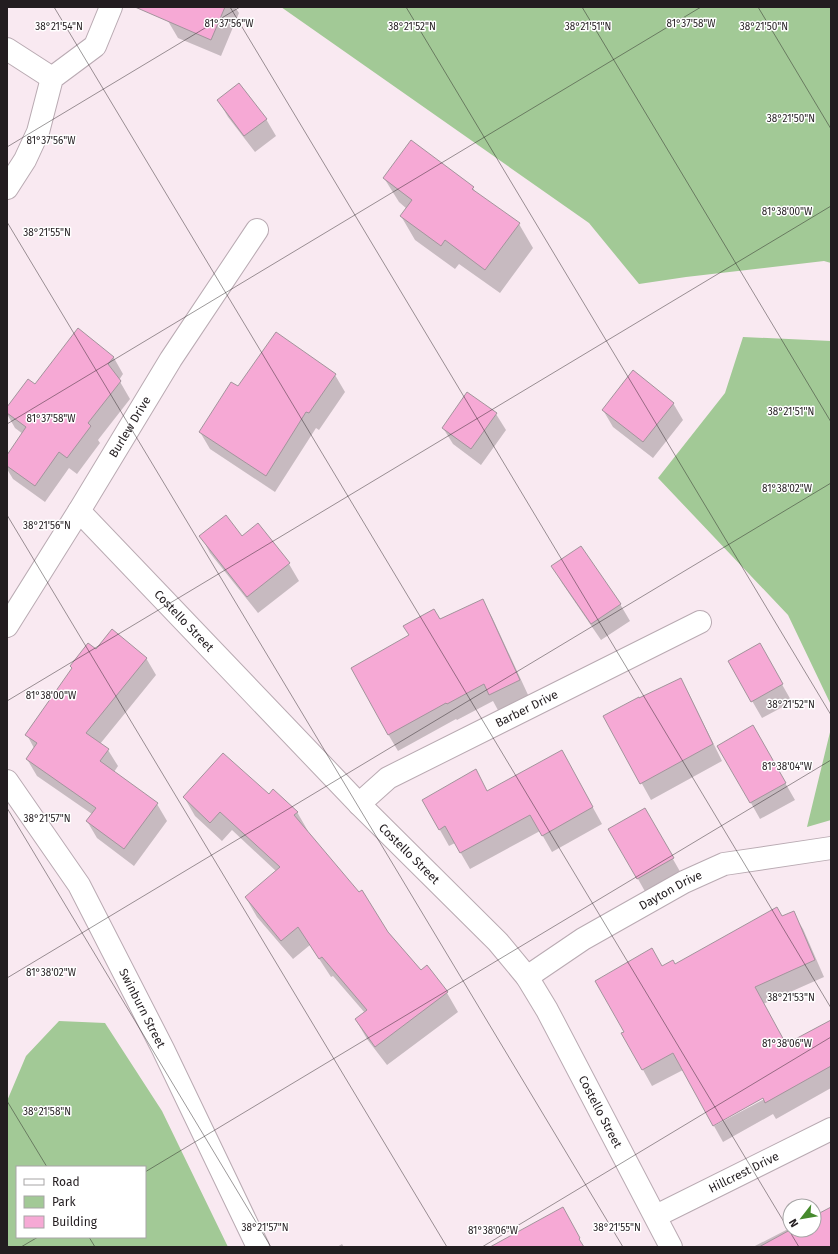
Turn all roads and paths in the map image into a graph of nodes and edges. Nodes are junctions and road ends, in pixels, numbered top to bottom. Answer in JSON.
{"nodes":[{"id":1,"x":112,"y":7,"type":"edge"},
{"id":2,"x":7,"y":48,"type":"edge"},
{"id":3,"x":52,"y":78,"type":"junction"},
{"id":4,"x":7,"y":188,"type":"edge"},
{"id":5,"x":257,"y":230,"type":"dead end"},
{"id":6,"x":79,"y":511,"type":"junction"},
{"id":7,"x":700,"y":622,"type":"dead end"},
{"id":8,"x":7,"y":626,"type":"edge"},
{"id":9,"x":7,"y":781,"type":"edge"},
{"id":10,"x":359,"y":804,"type":"junction"},
{"id":11,"x":831,"y":848,"type":"edge"},
{"id":12,"x":527,"y":977,"type":"junction"},
{"id":13,"x":831,"y":1129,"type":"edge"},
{"id":14,"x":656,"y":1216,"type":"junction"},
{"id":15,"x":258,"y":1247,"type":"edge"},
{"id":16,"x":671,"y":1247,"type":"edge"}],
"edges":[{"from":1,"to":3,"type":"street"},
{"from":2,"to":3,"type":"street"},
{"from":3,"to":4,"type":"street"},
{"from":5,"to":6,"type":"street","name":"Burlew Drive"},
{"from":6,"to":8,"type":"street","name":"Burlew Drive"},
{"from":6,"to":10,"type":"street","name":"Costello Street"},
{"from":7,"to":10,"type":"street","name":"Barber Drive"},
{"from":9,"to":15,"type":"street","name":"Swinburn Street"},
{"from":10,"to":12,"type":"street","name":"Costello Street"},
{"from":11,"to":12,"type":"street","name":"Dayton Drive"},
{"from":12,"to":14,"type":"street","name":"Costello Street"},
{"from":13,"to":14,"type":"street","name":"Hillcrest Drive"},
{"from":14,"to":16,"type":"street","name":"Costello Street"}]}
